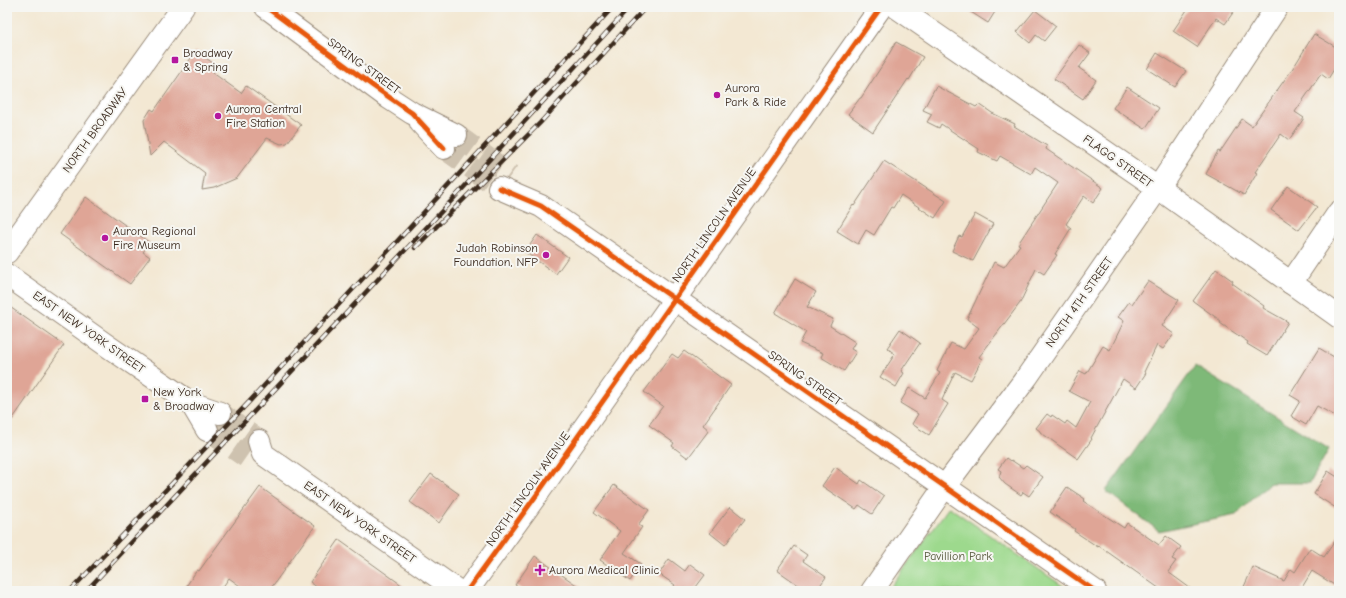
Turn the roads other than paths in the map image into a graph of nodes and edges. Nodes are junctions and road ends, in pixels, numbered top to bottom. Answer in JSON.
{"nodes":[{"id":1,"x":183,"y":7,"type":"edge"},
{"id":2,"x":266,"y":7,"type":"edge"},
{"id":3,"x":881,"y":7,"type":"edge"},
{"id":4,"x":896,"y":7,"type":"edge"},
{"id":5,"x":1277,"y":7,"type":"edge"},
{"id":6,"x":450,"y":142,"type":"tunnel mouth"},
{"id":7,"x":505,"y":181,"type":"tunnel mouth"},
{"id":8,"x":1158,"y":188,"type":"junction"},
{"id":9,"x":1339,"y":212,"type":"edge"},
{"id":10,"x":7,"y":252,"type":"edge"},
{"id":11,"x":7,"y":275,"type":"edge"},
{"id":12,"x":1291,"y":283,"type":"junction"},
{"id":13,"x":674,"y":299,"type":"junction"},
{"id":14,"x":1339,"y":317,"type":"edge"},
{"id":15,"x":191,"y":403,"type":"junction"},
{"id":16,"x":220,"y":413,"type":"tunnel mouth"},
{"id":17,"x":207,"y":430,"type":"tunnel mouth"},
{"id":18,"x":256,"y":451,"type":"tunnel mouth"},
{"id":19,"x":945,"y":486,"type":"junction"},
{"id":20,"x":458,"y":591,"type":"edge"},
{"id":21,"x":467,"y":591,"type":"edge"},
{"id":22,"x":872,"y":591,"type":"edge"},
{"id":23,"x":1095,"y":591,"type":"edge"}],
"edges":[{"from":1,"to":10,"type":"street","name":"NORTH BROADWAY"},
{"from":2,"to":6,"type":"street","name":"SPRING STREET"},
{"from":3,"to":13,"type":"street","name":"NORTH LINCOLN AVENUE"},
{"from":4,"to":8,"type":"street","name":"FLAGG STREET"},
{"from":5,"to":8,"type":"street","name":"NORTH 4TH STREET"},
{"from":7,"to":13,"type":"street","name":"SPRING STREET"},
{"from":8,"to":12,"type":"street","name":"FLAGG STREET"},
{"from":8,"to":19,"type":"street","name":"NORTH 4TH STREET"},
{"from":9,"to":12,"type":"street"},
{"from":11,"to":15,"type":"street","name":"EAST NEW YORK STREET"},
{"from":12,"to":14,"type":"street","name":"FLAGG STREET"},
{"from":13,"to":19,"type":"street","name":"SPRING STREET"},
{"from":13,"to":21,"type":"street","name":"NORTH LINCOLN AVENUE"},
{"from":15,"to":16,"type":"street","name":"EAST NEW YORK STREET"},
{"from":15,"to":17,"type":"street","name":"EAST NEW YORK STREET"},
{"from":18,"to":20,"type":"street","name":"EAST NEW YORK STREET"},
{"from":19,"to":22,"type":"street","name":"NORTH 4TH STREET"},
{"from":19,"to":23,"type":"street","name":"SPRING STREET"}]}
